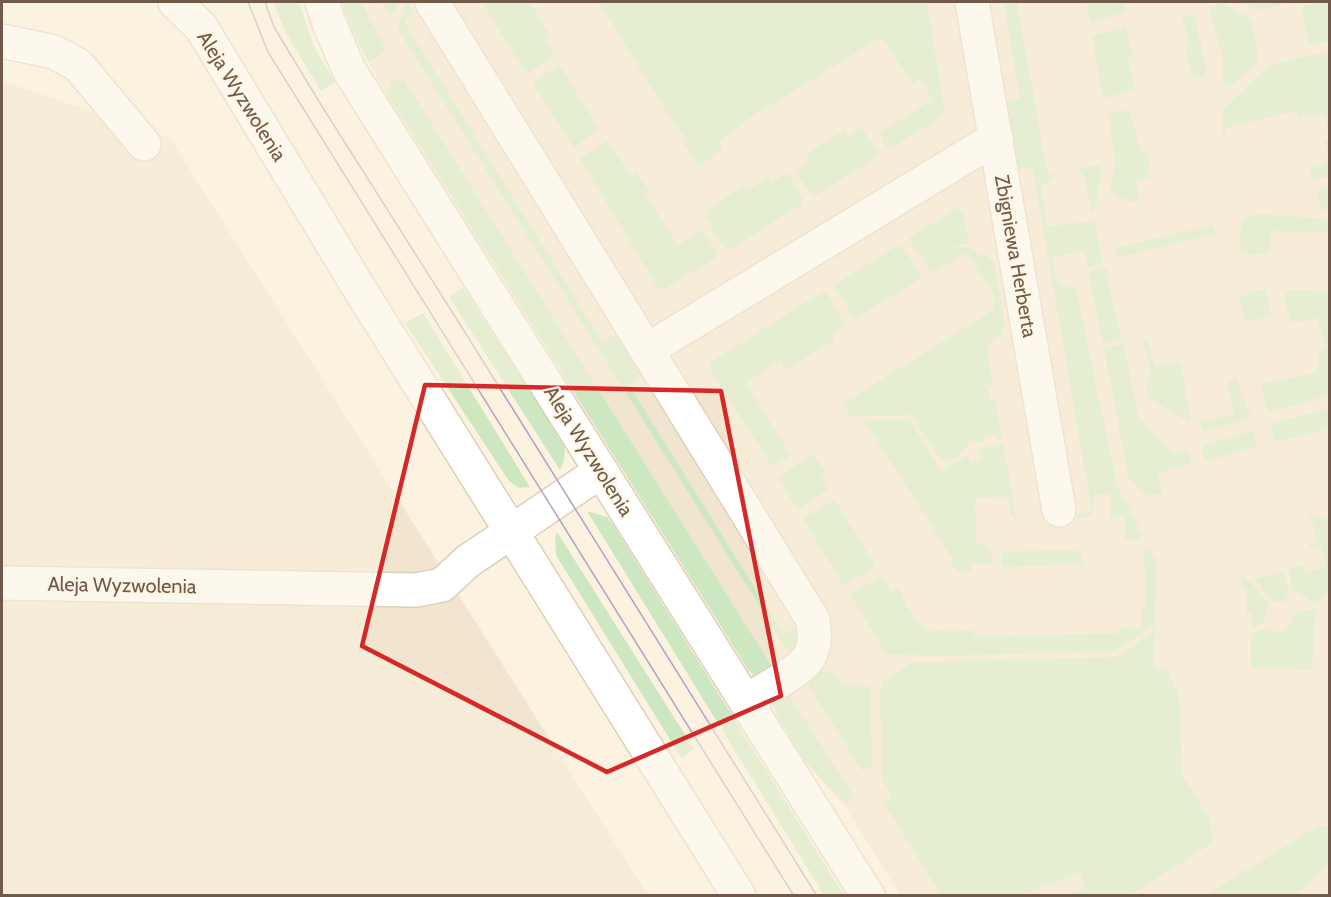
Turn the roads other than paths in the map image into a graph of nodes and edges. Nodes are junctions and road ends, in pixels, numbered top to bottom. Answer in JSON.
{"nodes":[{"id":1,"x":175,"y":2,"type":"edge"},
{"id":2,"x":322,"y":2,"type":"edge"},
{"id":3,"x":432,"y":2,"type":"edge"},
{"id":4,"x":972,"y":2,"type":"edge"},
{"id":5,"x":2,"y":41,"type":"edge"},
{"id":6,"x":996,"y":138,"type":"junction"},
{"id":7,"x":144,"y":144,"type":"dead end"},
{"id":8,"x":647,"y":350,"type":"junction"},
{"id":9,"x":602,"y":471,"type":"junction"},
{"id":10,"x":1059,"y":510,"type":"dead end"},
{"id":11,"x":511,"y":532,"type":"junction"},
{"id":12,"x":2,"y":583,"type":"edge"},
{"id":13,"x":746,"y":701,"type":"junction"},
{"id":14,"x":739,"y":896,"type":"edge"},
{"id":15,"x":868,"y":896,"type":"edge"}],
"edges":[{"from":1,"to":11,"type":"street","name":"Aleja Wyzwolenia"},
{"from":2,"to":9,"type":"street","name":"Aleja Wyzwolenia"},
{"from":3,"to":8,"type":"street"},
{"from":4,"to":6,"type":"street","name":"Zbigniewa Herberta"},
{"from":5,"to":7,"type":"street"},
{"from":6,"to":8,"type":"street"},
{"from":6,"to":10,"type":"street","name":"Zbigniewa Herberta"},
{"from":8,"to":13,"type":"street"},
{"from":9,"to":11,"type":"street"},
{"from":9,"to":13,"type":"street","name":"Aleja Wyzwolenia"},
{"from":11,"to":12,"type":"street","name":"Aleja Wyzwolenia"},
{"from":11,"to":14,"type":"street","name":"Aleja Wyzwolenia"},
{"from":13,"to":15,"type":"street","name":"Aleja Wyzwolenia"}]}
